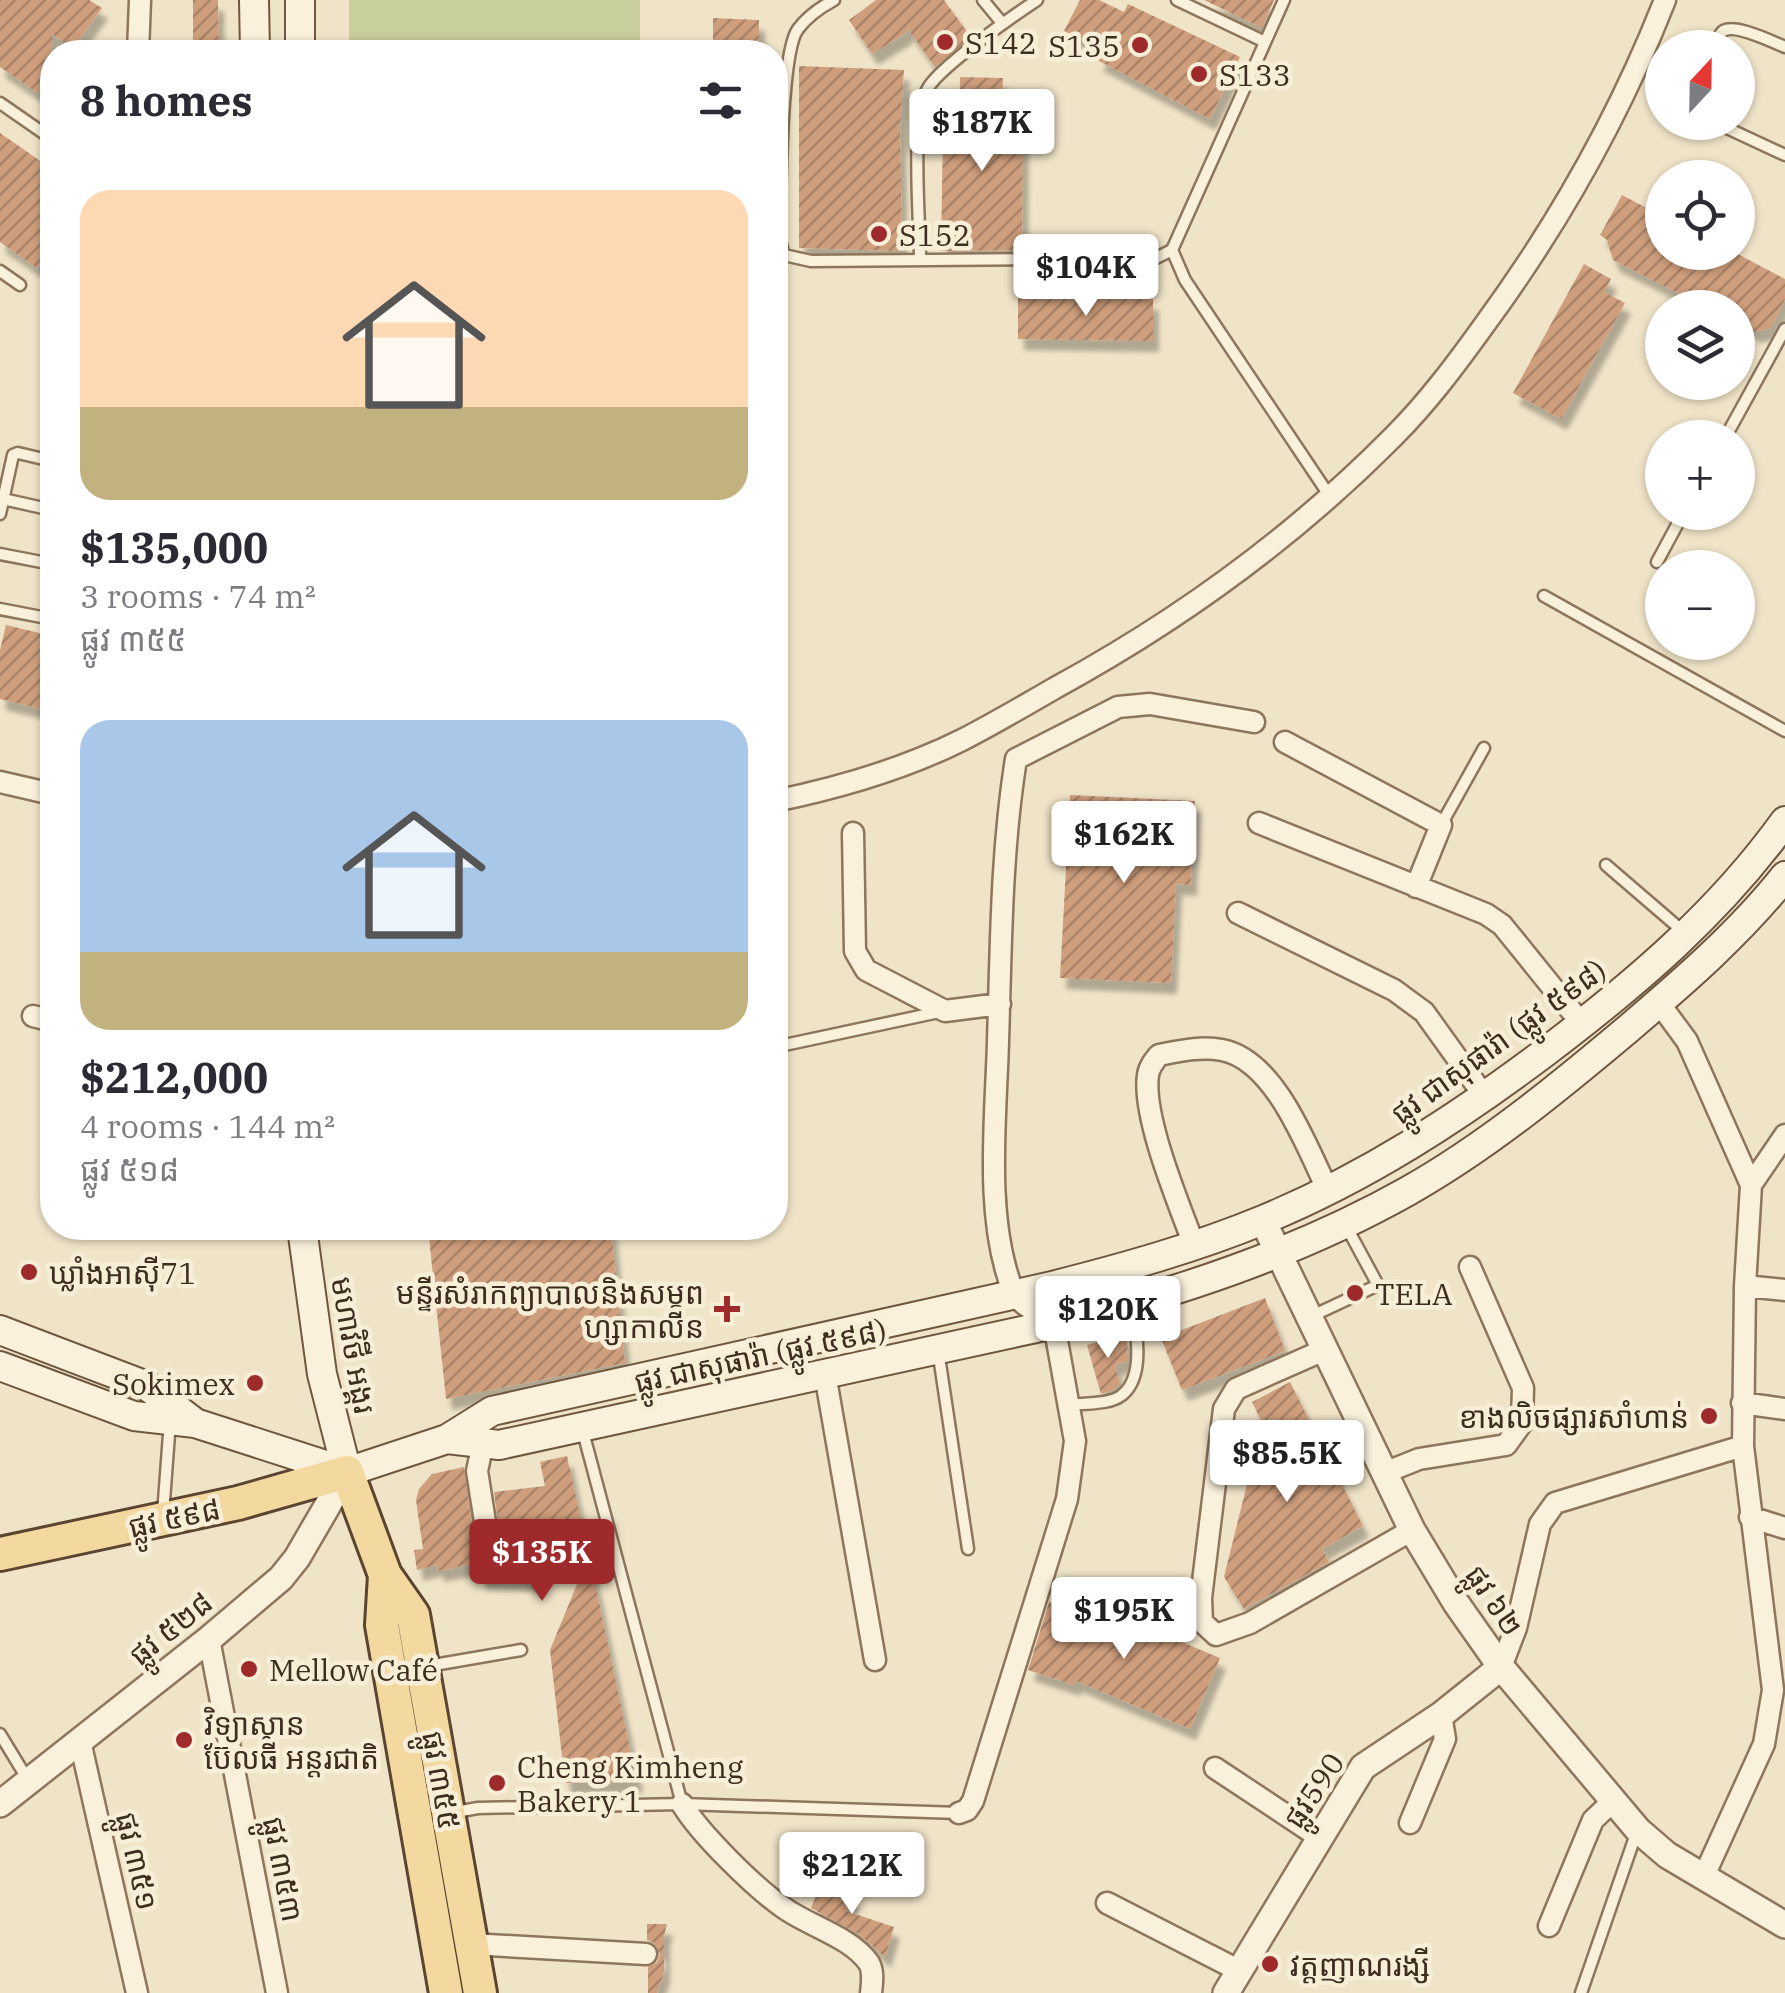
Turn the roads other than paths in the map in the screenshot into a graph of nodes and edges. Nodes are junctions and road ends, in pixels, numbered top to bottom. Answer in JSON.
{"nodes":[{"id":1,"x":140,"y":0,"type":"edge"},
{"id":2,"x":254,"y":0,"type":"edge"},
{"id":3,"x":300,"y":0,"type":"edge"},
{"id":4,"x":834,"y":0,"type":"edge"},
{"id":5,"x":984,"y":0,"type":"edge"},
{"id":6,"x":1037,"y":0,"type":"edge"},
{"id":7,"x":1177,"y":0,"type":"edge"},
{"id":8,"x":1284,"y":0,"type":"edge"},
{"id":9,"x":1664,"y":0,"type":"edge"},
{"id":10,"x":1002,"y":23,"type":"junction"},
{"id":11,"x":1755,"y":38,"type":"edge"},
{"id":12,"x":138,"y":40,"type":"edge"},
{"id":13,"x":255,"y":40,"type":"edge"},
{"id":14,"x":300,"y":40,"type":"edge"},
{"id":15,"x":1263,"y":41,"type":"junction"},
{"id":16,"x":1785,"y":47,"type":"edge"},
{"id":17,"x":788,"y":59,"type":"edge"},
{"id":18,"x":0,"y":103,"type":"edge"},
{"id":19,"x":40,"y":130,"type":"edge"},
{"id":20,"x":1754,"y":140,"type":"edge"},
{"id":21,"x":1785,"y":154,"type":"edge"},
{"id":22,"x":1172,"y":250,"type":"junction"},
{"id":23,"x":788,"y":256,"type":"edge"},
{"id":24,"x":920,"y":259,"type":"junction"},
{"id":25,"x":0,"y":271,"type":"edge"},
{"id":26,"x":20,"y":285,"type":"dead end"},
{"id":27,"x":1785,"y":329,"type":"edge"},
{"id":28,"x":1736,"y":420,"type":"edge"},
{"id":29,"x":40,"y":458,"type":"edge"},
{"id":30,"x":1330,"y":496,"type":"junction"},
{"id":31,"x":3,"y":499,"type":"junction"},
{"id":32,"x":40,"y":507,"type":"edge"},
{"id":33,"x":0,"y":514,"type":"edge"},
{"id":34,"x":0,"y":554,"type":"edge"},
{"id":35,"x":40,"y":562,"type":"edge"},
{"id":36,"x":1544,"y":596,"type":"dead end"},
{"id":37,"x":0,"y":609,"type":"edge"},
{"id":38,"x":40,"y":617,"type":"edge"},
{"id":39,"x":1254,"y":722,"type":"dead end"},
{"id":40,"x":1785,"y":731,"type":"edge"},
{"id":41,"x":1286,"y":742,"type":"dead end"},
{"id":42,"x":1484,"y":748,"type":"dead end"},
{"id":43,"x":0,"y":782,"type":"edge"},
{"id":44,"x":40,"y":791,"type":"edge"},
{"id":45,"x":788,"y":798,"type":"edge"},
{"id":46,"x":1785,"y":822,"type":"edge"},
{"id":47,"x":1259,"y":823,"type":"dead end"},
{"id":48,"x":1441,"y":825,"type":"junction"},
{"id":49,"x":853,"y":833,"type":"dead end"},
{"id":50,"x":1606,"y":865,"type":"dead end"},
{"id":51,"x":1784,"y":879,"type":"edge"},
{"id":52,"x":1416,"y":887,"type":"junction"},
{"id":53,"x":1238,"y":913,"type":"dead end"},
{"id":54,"x":1686,"y":934,"type":"junction"},
{"id":55,"x":1659,"y":1003,"type":"junction"},
{"id":56,"x":1000,"y":1004,"type":"junction"},
{"id":57,"x":945,"y":1010,"type":"junction"},
{"id":58,"x":1582,"y":1024,"type":"junction"},
{"id":59,"x":788,"y":1044,"type":"edge"},
{"id":60,"x":1485,"y":1097,"type":"junction"},
{"id":61,"x":1785,"y":1134,"type":"edge"},
{"id":62,"x":1751,"y":1185,"type":"junction"},
{"id":63,"x":1328,"y":1190,"type":"junction"},
{"id":64,"x":1262,"y":1220,"type":"junction"},
{"id":65,"x":1345,"y":1223,"type":"junction"},
{"id":66,"x":304,"y":1240,"type":"edge"},
{"id":67,"x":1194,"y":1245,"type":"junction"},
{"id":68,"x":1276,"y":1254,"type":"junction"},
{"id":69,"x":1470,"y":1266,"type":"dead end"},
{"id":70,"x":1744,"y":1286,"type":"junction"},
{"id":71,"x":1785,"y":1290,"type":"edge"},
{"id":72,"x":1014,"y":1296,"type":"junction"},
{"id":73,"x":1130,"y":1303,"type":"junction"},
{"id":74,"x":1308,"y":1318,"type":"junction"},
{"id":75,"x":1054,"y":1324,"type":"junction"},
{"id":76,"x":0,"y":1330,"type":"edge"},
{"id":77,"x":938,"y":1349,"type":"junction"},
{"id":78,"x":1324,"y":1350,"type":"junction"},
{"id":79,"x":0,"y":1366,"type":"edge"},
{"id":80,"x":825,"y":1374,"type":"junction"},
{"id":81,"x":1742,"y":1404,"type":"junction"},
{"id":82,"x":1068,"y":1405,"type":"junction"},
{"id":83,"x":1785,"y":1409,"type":"edge"},
{"id":84,"x":183,"y":1421,"type":"junction"},
{"id":85,"x":582,"y":1427,"type":"junction"},
{"id":86,"x":447,"y":1439,"type":"junction"},
{"id":87,"x":483,"y":1443,"type":"junction"},
{"id":88,"x":1742,"y":1446,"type":"junction"},
{"id":89,"x":346,"y":1472,"type":"junction"},
{"id":90,"x":1384,"y":1473,"type":"junction"},
{"id":91,"x":1750,"y":1517,"type":"junction"},
{"id":92,"x":162,"y":1519,"type":"junction"},
{"id":93,"x":486,"y":1528,"type":"dead end"},
{"id":94,"x":1785,"y":1528,"type":"edge"},
{"id":95,"x":1412,"y":1530,"type":"junction"},
{"id":96,"x":968,"y":1549,"type":"dead end"},
{"id":97,"x":0,"y":1554,"type":"edge"},
{"id":98,"x":385,"y":1575,"type":"junction"},
{"id":99,"x":209,"y":1639,"type":"junction"},
{"id":100,"x":1777,"y":1646,"type":"edge"},
{"id":101,"x":521,"y":1650,"type":"dead end"},
{"id":102,"x":875,"y":1660,"type":"dead end"},
{"id":103,"x":1500,"y":1667,"type":"junction"},
{"id":104,"x":422,"y":1668,"type":"junction"},
{"id":105,"x":1441,"y":1715,"type":"junction"},
{"id":106,"x":0,"y":1734,"type":"edge"},
{"id":107,"x":80,"y":1741,"type":"junction"},
{"id":108,"x":1215,"y":1768,"type":"dead end"},
{"id":109,"x":29,"y":1781,"type":"junction"},
{"id":110,"x":1612,"y":1802,"type":"junction"},
{"id":111,"x":0,"y":1804,"type":"edge"},
{"id":112,"x":682,"y":1804,"type":"junction"},
{"id":113,"x":448,"y":1813,"type":"junction"},
{"id":114,"x":959,"y":1813,"type":"joint"},
{"id":115,"x":1410,"y":1823,"type":"dead end"},
{"id":116,"x":1638,"y":1830,"type":"junction"},
{"id":117,"x":1319,"y":1837,"type":"junction"},
{"id":118,"x":1702,"y":1878,"type":"junction"},
{"id":119,"x":1107,"y":1903,"type":"dead end"},
{"id":120,"x":1785,"y":1924,"type":"edge"},
{"id":121,"x":1548,"y":1926,"type":"dead end"},
{"id":122,"x":471,"y":1944,"type":"junction"},
{"id":123,"x":646,"y":1954,"type":"dead end"},
{"id":124,"x":1232,"y":1981,"type":"edge"},
{"id":125,"x":136,"y":1993,"type":"edge"},
{"id":126,"x":278,"y":1993,"type":"edge"},
{"id":127,"x":446,"y":1993,"type":"edge"},
{"id":128,"x":480,"y":1993,"type":"edge"},
{"id":129,"x":871,"y":1993,"type":"edge"},
{"id":130,"x":1581,"y":1993,"type":"edge"}],
"edges":[{"from":1,"to":12,"type":"street"},
{"from":2,"to":13,"type":"main road"},
{"from":3,"to":14,"type":"main road"},
{"from":4,"to":17,"type":"lane"},
{"from":5,"to":10,"type":"lane"},
{"from":6,"to":10,"type":"lane"},
{"from":7,"to":15,"type":"lane"},
{"from":8,"to":15,"type":"lane"},
{"from":9,"to":30,"type":"street"},
{"from":10,"to":24,"type":"lane"},
{"from":11,"to":16,"type":"lane"},
{"from":15,"to":22,"type":"lane"},
{"from":18,"to":19,"type":"lane"},
{"from":20,"to":21,"type":"lane"},
{"from":22,"to":24,"type":"lane"},
{"from":22,"to":30,"type":"lane"},
{"from":23,"to":24,"type":"lane"},
{"from":25,"to":26,"type":"lane"},
{"from":27,"to":28,"type":"lane"},
{"from":29,"to":31,"type":"lane"},
{"from":30,"to":45,"type":"street"},
{"from":31,"to":32,"type":"lane"},
{"from":31,"to":33,"type":"lane"},
{"from":34,"to":35,"type":"lane"},
{"from":36,"to":40,"type":"lane"},
{"from":37,"to":38,"type":"lane"},
{"from":39,"to":56,"type":"street"},
{"from":41,"to":48,"type":"street"},
{"from":42,"to":48,"type":"lane"},
{"from":43,"to":44,"type":"street"},
{"from":46,"to":54,"type":"main road","name":"ផ្លូវ ជាសុផារ៉ា (ផ្លូវ ៥៩៨)"},
{"from":47,"to":52,"type":"street"},
{"from":48,"to":52,"type":"street"},
{"from":49,"to":57,"type":"street"},
{"from":50,"to":54,"type":"lane"},
{"from":51,"to":55,"type":"main road","name":"ផ្លូវ ជាសុផារ៉ា (ផ្លូវ ៥៩៨)"},
{"from":52,"to":58,"type":"street"},
{"from":53,"to":60,"type":"street"},
{"from":54,"to":58,"type":"main road","name":"ផ្លូវ ជាសុផារ៉ា (ផ្លូវ ៥៩៨)"},
{"from":55,"to":62,"type":"street"},
{"from":55,"to":65,"type":"main road","name":"ផ្លូវ ជាសុផារ៉ា (ផ្លូវ ៥៩៨)"},
{"from":56,"to":57,"type":"street"},
{"from":56,"to":72,"type":"street"},
{"from":57,"to":59,"type":"lane"},
{"from":58,"to":60,"type":"main road","name":"ផ្លូវ ជាសុផារ៉ា (ផ្លូវ ៥៩៨)"},
{"from":60,"to":63,"type":"main road","name":"ផ្លូវ ជាសុផារ៉ា (ផ្លូវ ៥៩៨)"},
{"from":61,"to":62,"type":"street"},
{"from":62,"to":70,"type":"street"},
{"from":63,"to":64,"type":"main road","name":"ផ្លូវ ជាសុផារ៉ា (ផ្លូវ ៥៩៨)"},
{"from":63,"to":67,"type":"street"},
{"from":64,"to":67,"type":"main road","name":"ផ្លូវ ជាសុផារ៉ា (ផ្លូវ ៥៩៨)"},
{"from":64,"to":68,"type":"street","name":"ផ្លូវ ៦២"},
{"from":65,"to":68,"type":"main road","name":"ផ្លូវ ជាសុផារ៉ា (ផ្លូវ ៥៩៨)"},
{"from":65,"to":74,"type":"lane"},
{"from":66,"to":89,"type":"main road","name":"មហាវិថី អង្គរ"},
{"from":67,"to":72,"type":"main road","name":"ផ្លូវ ជាសុផារ៉ា (ផ្លូវ ៥៩៨)"},
{"from":68,"to":73,"type":"main road","name":"ផ្លូវ ជាសុផារ៉ា (ផ្លូវ ៥៩៨)"},
{"from":68,"to":74,"type":"street","name":"ផ្លូវ ៦២"},
{"from":69,"to":90,"type":"street"},
{"from":70,"to":71,"type":"street"},
{"from":70,"to":81,"type":"street"},
{"from":72,"to":75,"type":"street"},
{"from":72,"to":86,"type":"main road","name":"ផ្លូវ ជាសុផារ៉ា (ផ្លូវ ៥៩៨)"},
{"from":73,"to":75,"type":"main road","name":"ផ្លូវ ជាសុផារ៉ា (ផ្លូវ ៥៩៨)"},
{"from":73,"to":82,"type":"lane"},
{"from":74,"to":78,"type":"street","name":"ផ្លូវ ៦២"},
{"from":75,"to":77,"type":"main road","name":"ផ្លូវ ជាសុផារ៉ា (ផ្លូវ ៥៩៨)"},
{"from":75,"to":82,"type":"street"},
{"from":76,"to":84,"type":"main road"},
{"from":77,"to":80,"type":"main road","name":"ផ្លូវ ជាសុផារ៉ា (ផ្លូវ ៥៩៨)"},
{"from":77,"to":96,"type":"lane"},
{"from":78,"to":90,"type":"street","name":"ផ្លូវ ៦២"},
{"from":78,"to":95,"type":"street"},
{"from":79,"to":84,"type":"main road"},
{"from":80,"to":85,"type":"main road","name":"ផ្លូវ ជាសុផារ៉ា (ផ្លូវ ៥៩៨)"},
{"from":80,"to":102,"type":"street"},
{"from":81,"to":83,"type":"street"},
{"from":81,"to":88,"type":"street"},
{"from":82,"to":114,"type":"street"},
{"from":84,"to":89,"type":"main road"},
{"from":84,"to":92,"type":"lane"},
{"from":85,"to":87,"type":"main road","name":"ផ្លូវ ជាសុផារ៉ា (ផ្លូវ ៥៩៨)"},
{"from":85,"to":112,"type":"lane"},
{"from":86,"to":87,"type":"main road","name":"ផ្លូវ ជាសុផារ៉ា (ផ្លូវ ៥៩៨)"},
{"from":86,"to":89,"type":"main road","name":"ផ្លូវ ជាសុផារ៉ា (ផ្លូវ ៥៩៨)"},
{"from":87,"to":93,"type":"street"},
{"from":88,"to":91,"type":"street"},
{"from":88,"to":103,"type":"street"},
{"from":89,"to":92,"type":"main road","name":"ផ្លូវ ៥៩៨"},
{"from":89,"to":98,"type":"main road","name":"ផ្លូវ ៣៥៥"},
{"from":89,"to":99,"type":"street","name":"ផ្លូវ ៥២៨"},
{"from":90,"to":95,"type":"street","name":"ផ្លូវ ៦២"},
{"from":91,"to":94,"type":"street"},
{"from":91,"to":100,"type":"street"},
{"from":92,"to":97,"type":"main road","name":"ផ្លូវ ៥៩៨"},
{"from":95,"to":103,"type":"street","name":"ផ្លូវ ៦២"},
{"from":98,"to":104,"type":"main road","name":"ផ្លូវ ៣៥៥"},
{"from":98,"to":127,"type":"main road","name":"ផ្លូវ ៣៥៥"},
{"from":99,"to":107,"type":"street","name":"ផ្លូវ ៥២៨"},
{"from":99,"to":126,"type":"street","name":"ផ្លូវ ៣៥៣"},
{"from":100,"to":118,"type":"street"},
{"from":101,"to":104,"type":"lane"},
{"from":103,"to":105,"type":"street","name":"ផ្លូវ590"},
{"from":103,"to":110,"type":"street","name":"ផ្លូវ ៦២"},
{"from":104,"to":113,"type":"main road","name":"ផ្លូវ ៣៥៥"},
{"from":105,"to":115,"type":"street"},
{"from":105,"to":117,"type":"street","name":"ផ្លូវ590"},
{"from":106,"to":109,"type":"lane"},
{"from":107,"to":109,"type":"street","name":"ផ្លូវ ៥២៨"},
{"from":107,"to":125,"type":"street","name":"ផ្លូវ ៣៥១"},
{"from":108,"to":117,"type":"street"},
{"from":109,"to":111,"type":"street","name":"ផ្លូវ ៥២៨"},
{"from":110,"to":116,"type":"street","name":"ផ្លូវ ៦២"},
{"from":110,"to":121,"type":"street"},
{"from":112,"to":113,"type":"lane"},
{"from":112,"to":114,"type":"lane"},
{"from":112,"to":129,"type":"street"},
{"from":113,"to":122,"type":"main road","name":"ផ្លូវ ៣៥៥"},
{"from":116,"to":118,"type":"street","name":"ផ្លូវ ៦២"},
{"from":116,"to":130,"type":"lane"},
{"from":117,"to":124,"type":"street","name":"ផ្លូវ590"},
{"from":118,"to":120,"type":"street","name":"ផ្លូវ ៦២"},
{"from":119,"to":124,"type":"street"},
{"from":122,"to":123,"type":"street"},
{"from":122,"to":128,"type":"main road","name":"ផ្លូវ ៣៥៥"}]}
